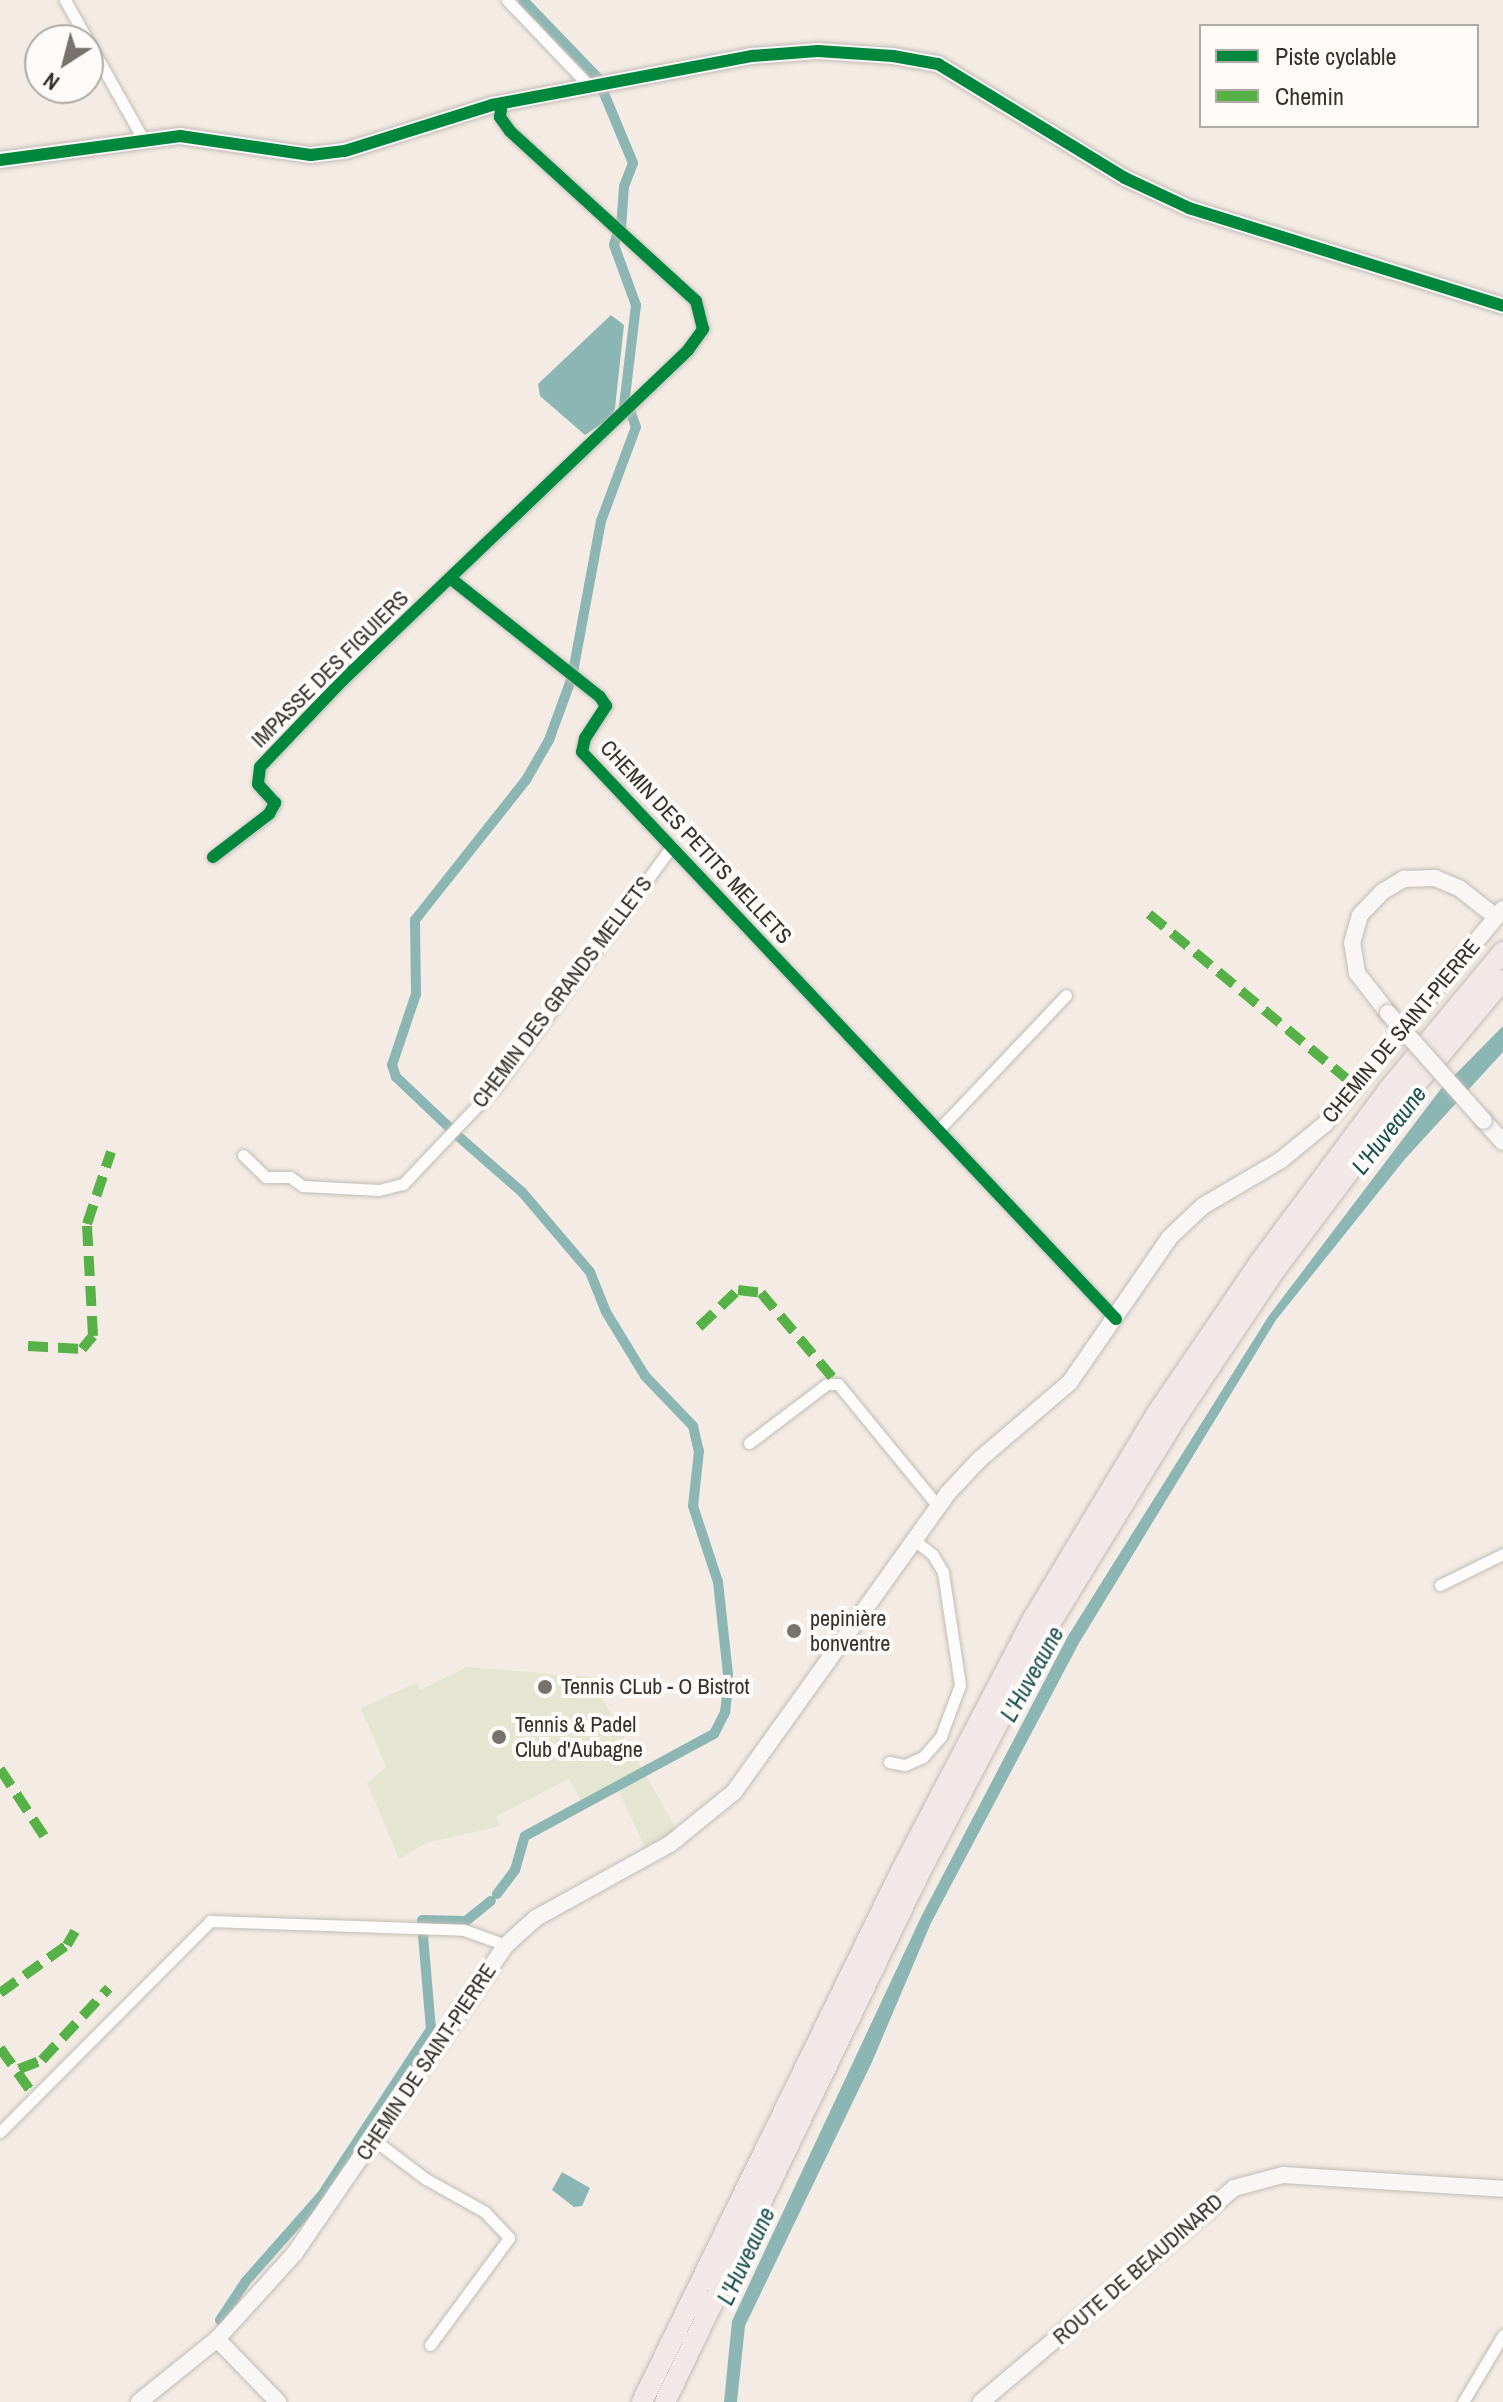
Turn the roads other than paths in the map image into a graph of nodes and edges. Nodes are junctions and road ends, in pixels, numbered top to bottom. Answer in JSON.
{"nodes":[{"id":1,"x":65,"y":0,"type":"edge"},
{"id":2,"x":507,"y":0,"type":"edge"},
{"id":3,"x":590,"y":87,"type":"junction"},
{"id":4,"x":502,"y":103,"type":"junction"},
{"id":5,"x":143,"y":139,"type":"junction"},
{"id":6,"x":0,"y":160,"type":"edge"},
{"id":7,"x":1503,"y":306,"type":"edge"},
{"id":8,"x":450,"y":578,"type":"junction"},
{"id":9,"x":672,"y":846,"type":"junction"},
{"id":10,"x":213,"y":857,"type":"dead end"},
{"id":11,"x":1499,"y":913,"type":"edge"},
{"id":12,"x":1503,"y":952,"type":"edge"},
{"id":13,"x":1503,"y":980,"type":"edge"},
{"id":14,"x":1066,"y":995,"type":"dead end"},
{"id":15,"x":940,"y":1128,"type":"junction"},
{"id":16,"x":1503,"y":1142,"type":"edge"},
{"id":17,"x":243,"y":1155,"type":"dead end"},
{"id":18,"x":1116,"y":1319,"type":"junction"},
{"id":19,"x":749,"y":1443,"type":"dead end"},
{"id":20,"x":938,"y":1506,"type":"junction"},
{"id":21,"x":914,"y":1540,"type":"junction"},
{"id":22,"x":1503,"y":1554,"type":"edge"},
{"id":23,"x":1440,"y":1585,"type":"dead end"},
{"id":24,"x":889,"y":1762,"type":"dead end"},
{"id":25,"x":506,"y":1945,"type":"junction"},
{"id":26,"x":0,"y":2132,"type":"edge"},
{"id":27,"x":374,"y":2140,"type":"junction"},
{"id":28,"x":1503,"y":2189,"type":"edge"},
{"id":29,"x":1503,"y":2335,"type":"edge"},
{"id":30,"x":217,"y":2339,"type":"junction"},
{"id":31,"x":430,"y":2345,"type":"dead end"},
{"id":32,"x":139,"y":2402,"type":"edge"},
{"id":33,"x":278,"y":2402,"type":"edge"},
{"id":34,"x":642,"y":2402,"type":"edge"},
{"id":35,"x":665,"y":2402,"type":"edge"},
{"id":36,"x":981,"y":2402,"type":"edge"},
{"id":37,"x":1463,"y":2402,"type":"edge"}],
"edges":[{"from":1,"to":5,"type":"street"},
{"from":2,"to":3,"type":"street"},
{"from":3,"to":4,"type":"street"},
{"from":3,"to":7,"type":"street"},
{"from":4,"to":5,"type":"street"},
{"from":4,"to":8,"type":"street"},
{"from":5,"to":6,"type":"street"},
{"from":8,"to":9,"type":"street","name":"CHEMIN DES PETITS MELLETS"},
{"from":8,"to":10,"type":"street","name":"IMPASSE DES FIGUIERS"},
{"from":9,"to":15,"type":"street","name":"CHEMIN DES PETITS MELLETS"},
{"from":9,"to":17,"type":"street","name":"CHEMIN DES GRANDS MELLETS"},
{"from":11,"to":16,"type":"street","bridge":true},
{"from":11,"to":18,"type":"street","name":"CHEMIN DE SAINT-PIERRE"},
{"from":12,"to":34,"type":"highway"},
{"from":13,"to":35,"type":"highway"},
{"from":14,"to":15,"type":"street"},
{"from":15,"to":18,"type":"street","name":"CHEMIN DES PETITS MELLETS"},
{"from":18,"to":20,"type":"street","name":"CHEMIN DE SAINT-PIERRE"},
{"from":19,"to":20,"type":"street"},
{"from":20,"to":21,"type":"street","name":"CHEMIN DE SAINT-PIERRE"},
{"from":21,"to":24,"type":"street"},
{"from":21,"to":25,"type":"street","name":"CHEMIN DE SAINT-PIERRE"},
{"from":22,"to":23,"type":"street"},
{"from":25,"to":26,"type":"street"},
{"from":25,"to":27,"type":"street","name":"CHEMIN DE SAINT-PIERRE"},
{"from":27,"to":30,"type":"street","name":"CHEMIN DE SAINT-PIERRE"},
{"from":27,"to":31,"type":"street"},
{"from":28,"to":36,"type":"street","name":"ROUTE DE BEAUDINARD"},
{"from":29,"to":37,"type":"street"},
{"from":30,"to":32,"type":"street","name":"CHEMIN DE SAINT-PIERRE"},
{"from":30,"to":33,"type":"street"}]}
